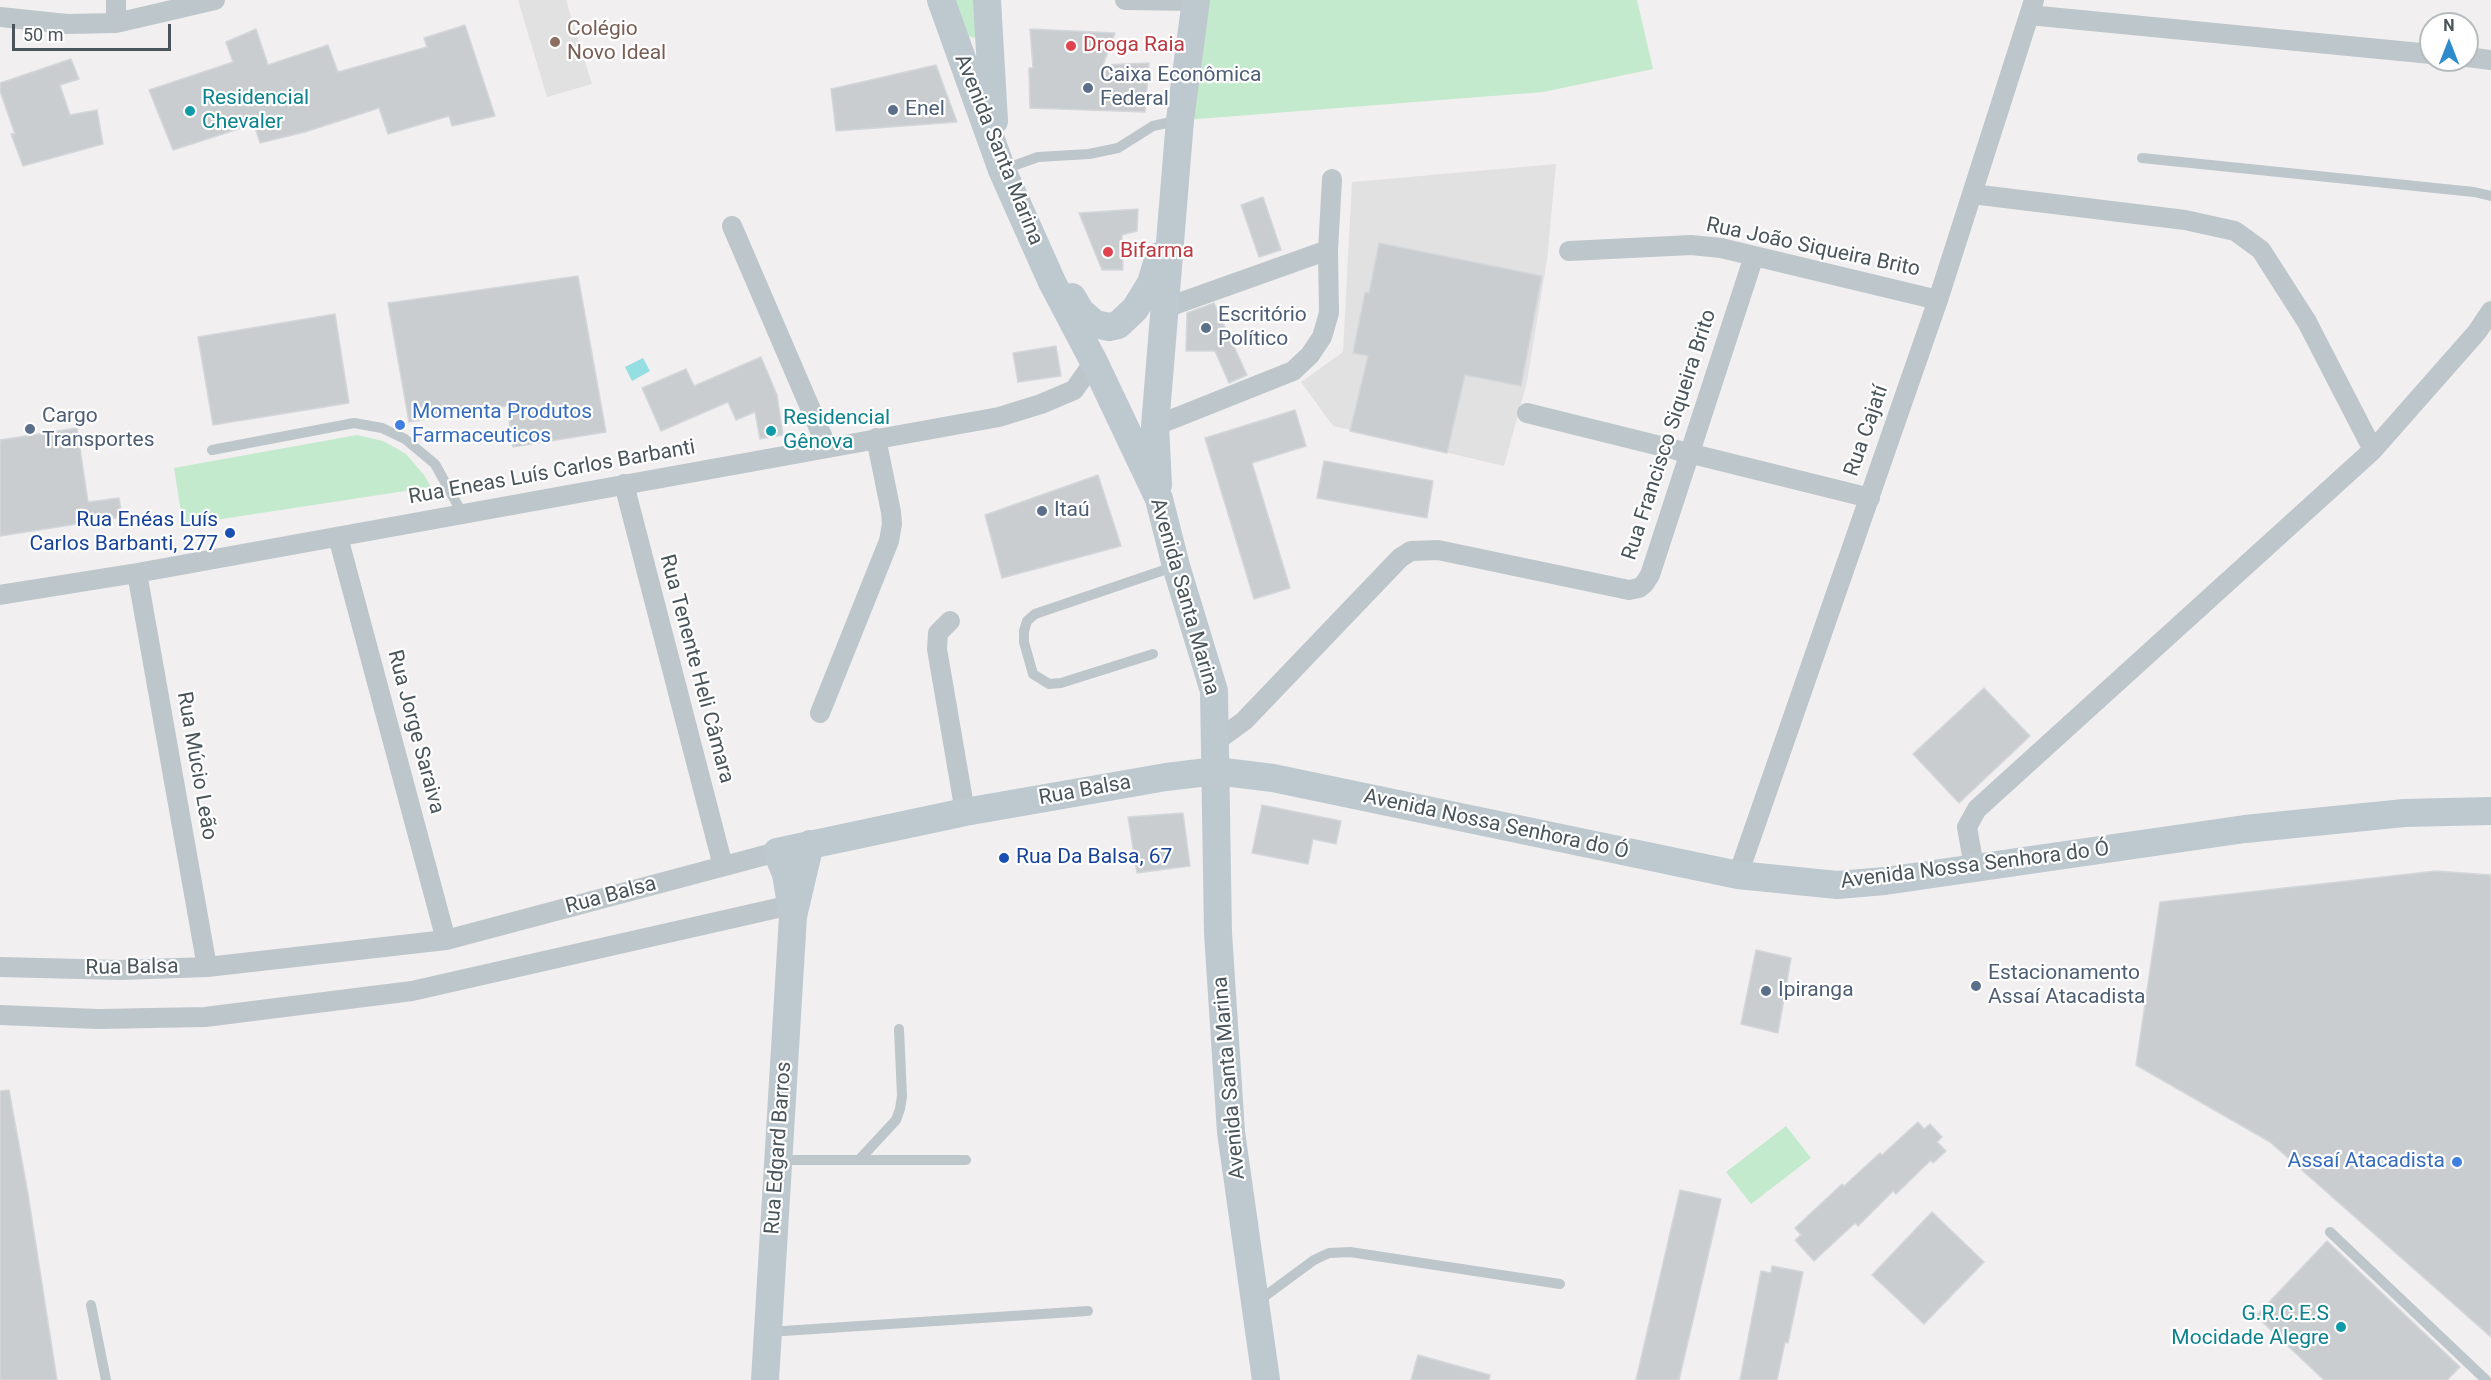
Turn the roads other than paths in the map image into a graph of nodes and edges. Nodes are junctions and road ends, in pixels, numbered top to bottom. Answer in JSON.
{"nodes":[{"id":1,"x":116,"y":0,"type":"edge"},
{"id":2,"x":215,"y":0,"type":"edge"},
{"id":3,"x":941,"y":0,"type":"edge"},
{"id":4,"x":987,"y":0,"type":"edge"},
{"id":5,"x":1125,"y":0,"type":"edge"},
{"id":6,"x":1196,"y":1,"type":"edge"},
{"id":7,"x":2032,"y":7,"type":"edge"},
{"id":8,"x":0,"y":17,"type":"edge"},
{"id":9,"x":116,"y":23,"type":"junction"},
{"id":10,"x":2419,"y":53,"type":"edge"},
{"id":11,"x":1180,"y":120,"type":"junction"},
{"id":12,"x":2142,"y":158,"type":"dead end"},
{"id":13,"x":999,"y":163,"type":"junction"},
{"id":14,"x":1332,"y":178,"type":"dead end"},
{"id":15,"x":1972,"y":194,"type":"junction"},
{"id":16,"x":2491,"y":196,"type":"edge"},
{"id":17,"x":732,"y":226,"type":"dead end"},
{"id":18,"x":1170,"y":243,"type":"junction"},
{"id":19,"x":1328,"y":250,"type":"junction"},
{"id":20,"x":1569,"y":251,"type":"dead end"},
{"id":21,"x":1754,"y":256,"type":"junction"},
{"id":22,"x":1052,"y":282,"type":"junction"},
{"id":23,"x":1938,"y":300,"type":"junction"},
{"id":24,"x":1165,"y":308,"type":"junction"},
{"id":25,"x":2491,"y":311,"type":"edge"},
{"id":26,"x":1094,"y":362,"type":"junction"},
{"id":27,"x":1527,"y":413,"type":"dead end"},
{"id":28,"x":1155,"y":426,"type":"junction"},
{"id":29,"x":876,"y":438,"type":"junction"},
{"id":30,"x":827,"y":447,"type":"junction"},
{"id":31,"x":212,"y":450,"type":"dead end"},
{"id":32,"x":2373,"y":450,"type":"junction"},
{"id":33,"x":1689,"y":453,"type":"junction"},
{"id":34,"x":624,"y":484,"type":"junction"},
{"id":35,"x":1870,"y":498,"type":"junction"},
{"id":36,"x":1159,"y":499,"type":"junction"},
{"id":37,"x":462,"y":513,"type":"junction"},
{"id":38,"x":338,"y":537,"type":"junction"},
{"id":39,"x":1176,"y":566,"type":"junction"},
{"id":40,"x":137,"y":573,"type":"junction"},
{"id":41,"x":0,"y":595,"type":"edge"},
{"id":42,"x":951,"y":621,"type":"dead end"},
{"id":43,"x":1153,"y":654,"type":"dead end"},
{"id":44,"x":820,"y":713,"type":"dead end"},
{"id":45,"x":1215,"y":742,"type":"junction"},
{"id":46,"x":1216,"y":771,"type":"junction"},
{"id":47,"x":2491,"y":811,"type":"edge"},
{"id":48,"x":965,"y":812,"type":"junction"},
{"id":49,"x":810,"y":844,"type":"junction"},
{"id":50,"x":777,"y":852,"type":"junction"},
{"id":51,"x":723,"y":866,"type":"junction"},
{"id":52,"x":1974,"y":867,"type":"junction"},
{"id":53,"x":1737,"y":875,"type":"junction"},
{"id":54,"x":792,"y":910,"type":"junction"},
{"id":55,"x":446,"y":940,"type":"junction"},
{"id":56,"x":0,"y":967,"type":"edge"},
{"id":57,"x":207,"y":967,"type":"junction"},
{"id":58,"x":0,"y":1015,"type":"edge"},
{"id":59,"x":899,"y":1029,"type":"dead end"},
{"id":60,"x":778,"y":1160,"type":"junction"},
{"id":61,"x":859,"y":1160,"type":"junction"},
{"id":62,"x":966,"y":1160,"type":"dead end"},
{"id":63,"x":2330,"y":1232,"type":"dead end"},
{"id":64,"x":1560,"y":1284,"type":"dead end"},
{"id":65,"x":1257,"y":1302,"type":"junction"},
{"id":66,"x":91,"y":1305,"type":"dead end"},
{"id":67,"x":1088,"y":1311,"type":"dead end"},
{"id":68,"x":768,"y":1332,"type":"junction"},
{"id":69,"x":106,"y":1380,"type":"edge"},
{"id":70,"x":765,"y":1380,"type":"edge"},
{"id":71,"x":1266,"y":1380,"type":"edge"},
{"id":72,"x":2486,"y":1380,"type":"edge"}],
"edges":[{"from":1,"to":9,"type":"street"},
{"from":2,"to":9,"type":"street"},
{"from":3,"to":13,"type":"main road","name":"Avenida Santa Marina"},
{"from":4,"to":13,"type":"main road"},
{"from":5,"to":6,"type":"street"},
{"from":6,"to":11,"type":"main road"},
{"from":7,"to":10,"type":"street"},
{"from":7,"to":15,"type":"street","name":"Rua Cajatí"},
{"from":8,"to":9,"type":"street"},
{"from":11,"to":13,"type":"lane"},
{"from":11,"to":18,"type":"main road"},
{"from":12,"to":16,"type":"lane"},
{"from":13,"to":22,"type":"main road","name":"Avenida Santa Marina"},
{"from":14,"to":19,"type":"street"},
{"from":15,"to":23,"type":"street","name":"Rua Cajatí"},
{"from":15,"to":32,"type":"street"},
{"from":17,"to":30,"type":"street"},
{"from":18,"to":22,"type":"main road"},
{"from":18,"to":24,"type":"main road"},
{"from":19,"to":24,"type":"street"},
{"from":19,"to":28,"type":"street"},
{"from":20,"to":21,"type":"street","name":"Rua João Siqueira Brito"},
{"from":21,"to":23,"type":"street","name":"Rua João Siqueira Brito"},
{"from":21,"to":33,"type":"street","name":"Rua Francisco Siqueira Brito"},
{"from":22,"to":26,"type":"main road","name":"Avenida Santa Marina"},
{"from":23,"to":35,"type":"street","name":"Rua Cajatí"},
{"from":24,"to":28,"type":"main road"},
{"from":25,"to":32,"type":"street"},
{"from":26,"to":29,"type":"street","name":"Rua Eneas Luís Carlos Barbanti"},
{"from":26,"to":36,"type":"main road","name":"Avenida Santa Marina"},
{"from":27,"to":33,"type":"street"},
{"from":28,"to":36,"type":"main road"},
{"from":29,"to":30,"type":"street","name":"Rua Eneas Luís Carlos Barbanti"},
{"from":29,"to":44,"type":"street"},
{"from":30,"to":34,"type":"street","name":"Rua Eneas Luís Carlos Barbanti"},
{"from":31,"to":37,"type":"lane"},
{"from":32,"to":52,"type":"street"},
{"from":33,"to":35,"type":"street"},
{"from":33,"to":45,"type":"street","name":"Rua Francisco Siqueira Brito"},
{"from":34,"to":37,"type":"street","name":"Rua Eneas Luís Carlos Barbanti"},
{"from":34,"to":51,"type":"street","name":"Rua Tenente Heli Câmara"},
{"from":35,"to":53,"type":"street","name":"Rua Cajatí"},
{"from":36,"to":39,"type":"main road","name":"Avenida Santa Marina"},
{"from":37,"to":38,"type":"street","name":"Rua Eneas Luís Carlos Barbanti"},
{"from":38,"to":40,"type":"street","name":"Rua Eneas Luís Carlos Barbanti"},
{"from":38,"to":55,"type":"street","name":"Rua Jorge Saraiva"},
{"from":39,"to":43,"type":"lane"},
{"from":39,"to":45,"type":"main road","name":"Avenida Santa Marina"},
{"from":40,"to":41,"type":"street","name":"Rua Eneas Luís Carlos Barbanti"},
{"from":40,"to":57,"type":"street","name":"Rua Múcio Leão"},
{"from":42,"to":48,"type":"street"},
{"from":45,"to":46,"type":"main road","name":"Avenida Santa Marina"},
{"from":46,"to":48,"type":"main road","name":"Rua Balsa"},
{"from":46,"to":53,"type":"main road","name":"Avenida Nossa Senhora do Ó"},
{"from":46,"to":65,"type":"main road","name":"Avenida Santa Marina"},
{"from":47,"to":52,"type":"main road","name":"Avenida Nossa Senhora do Ó"},
{"from":48,"to":49,"type":"main road","name":"Rua Balsa"},
{"from":49,"to":50,"type":"main road","name":"Rua Balsa"},
{"from":49,"to":54,"type":"main road","name":"Rua Edgard Barros"},
{"from":50,"to":51,"type":"street","name":"Rua Balsa"},
{"from":50,"to":54,"type":"main road","name":"Rua Edgard Barros"},
{"from":51,"to":55,"type":"street","name":"Rua Balsa"},
{"from":52,"to":53,"type":"main road","name":"Avenida Nossa Senhora do Ó"},
{"from":54,"to":58,"type":"street"},
{"from":54,"to":60,"type":"main road","name":"Rua Edgard Barros"},
{"from":55,"to":57,"type":"street","name":"Rua Balsa"},
{"from":56,"to":57,"type":"street","name":"Rua Balsa"},
{"from":59,"to":61,"type":"lane"},
{"from":60,"to":61,"type":"lane"},
{"from":60,"to":68,"type":"main road","name":"Rua Edgard Barros"},
{"from":61,"to":62,"type":"lane"},
{"from":63,"to":72,"type":"lane"},
{"from":64,"to":65,"type":"lane"},
{"from":65,"to":71,"type":"main road","name":"Avenida Santa Marina"},
{"from":66,"to":69,"type":"lane"},
{"from":67,"to":68,"type":"lane"},
{"from":68,"to":70,"type":"main road","name":"Rua Edgard Barros"}]}
